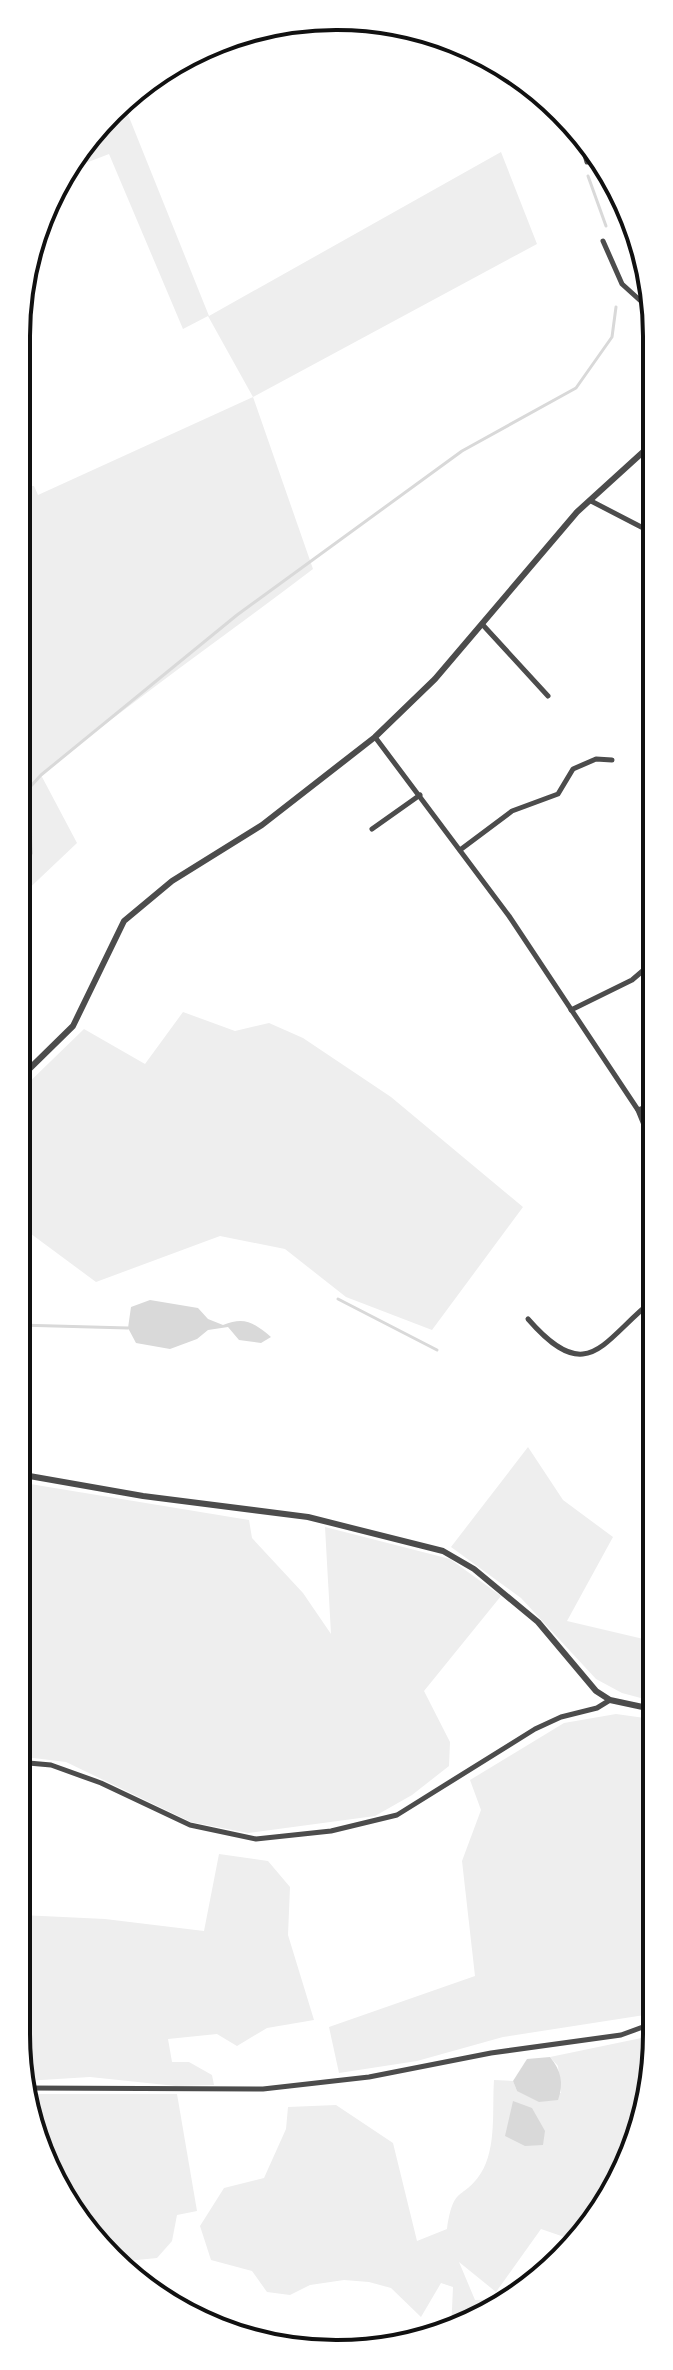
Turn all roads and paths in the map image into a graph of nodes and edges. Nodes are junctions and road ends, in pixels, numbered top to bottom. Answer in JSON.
{"nodes":[{"id":1,"x":586,"y":159,"type":"edge"},
{"id":2,"x":587,"y":162,"type":"dead end"},
{"id":3,"x":603,"y":241,"type":"dead end"},
{"id":4,"x":640,"y":301,"type":"edge"},
{"id":5,"x":643,"y":452,"type":"edge"},
{"id":6,"x":591,"y":501,"type":"junction"},
{"id":7,"x":643,"y":528,"type":"edge"},
{"id":8,"x":482,"y":624,"type":"junction"},
{"id":9,"x":548,"y":696,"type":"dead end"},
{"id":10,"x":375,"y":737,"type":"junction"},
{"id":11,"x":612,"y":760,"type":"dead end"},
{"id":12,"x":420,"y":795,"type":"junction"},
{"id":13,"x":372,"y":829,"type":"dead end"},
{"id":14,"x":460,"y":850,"type":"junction"},
{"id":15,"x":643,"y":971,"type":"edge"},
{"id":16,"x":571,"y":1010,"type":"junction"},
{"id":17,"x":30,"y":1068,"type":"edge"},
{"id":18,"x":643,"y":1108,"type":"edge"},
{"id":19,"x":638,"y":1110,"type":"junction"},
{"id":20,"x":643,"y":1122,"type":"edge"},
{"id":21,"x":643,"y":1310,"type":"edge"},
{"id":22,"x":528,"y":1319,"type":"dead end"},
{"id":23,"x":30,"y":1476,"type":"edge"},
{"id":24,"x":610,"y":1700,"type":"junction"},
{"id":25,"x":643,"y":1707,"type":"edge"},
{"id":26,"x":30,"y":1763,"type":"edge"},
{"id":27,"x":643,"y":2027,"type":"edge"},
{"id":28,"x":35,"y":2088,"type":"edge"}],
"edges":[{"from":1,"to":2,"type":"street"},
{"from":3,"to":4,"type":"street"},
{"from":5,"to":6,"type":"street"},
{"from":6,"to":7,"type":"street"},
{"from":6,"to":8,"type":"street"},
{"from":8,"to":9,"type":"street"},
{"from":8,"to":10,"type":"street"},
{"from":10,"to":12,"type":"street"},
{"from":10,"to":17,"type":"street"},
{"from":11,"to":14,"type":"street"},
{"from":12,"to":13,"type":"street"},
{"from":12,"to":14,"type":"street"},
{"from":14,"to":16,"type":"street"},
{"from":15,"to":16,"type":"street"},
{"from":16,"to":19,"type":"street"},
{"from":18,"to":19,"type":"street"},
{"from":19,"to":20,"type":"street"},
{"from":21,"to":22,"type":"street"},
{"from":23,"to":24,"type":"street"},
{"from":24,"to":25,"type":"street"},
{"from":24,"to":26,"type":"street"},
{"from":27,"to":28,"type":"street"}]}
